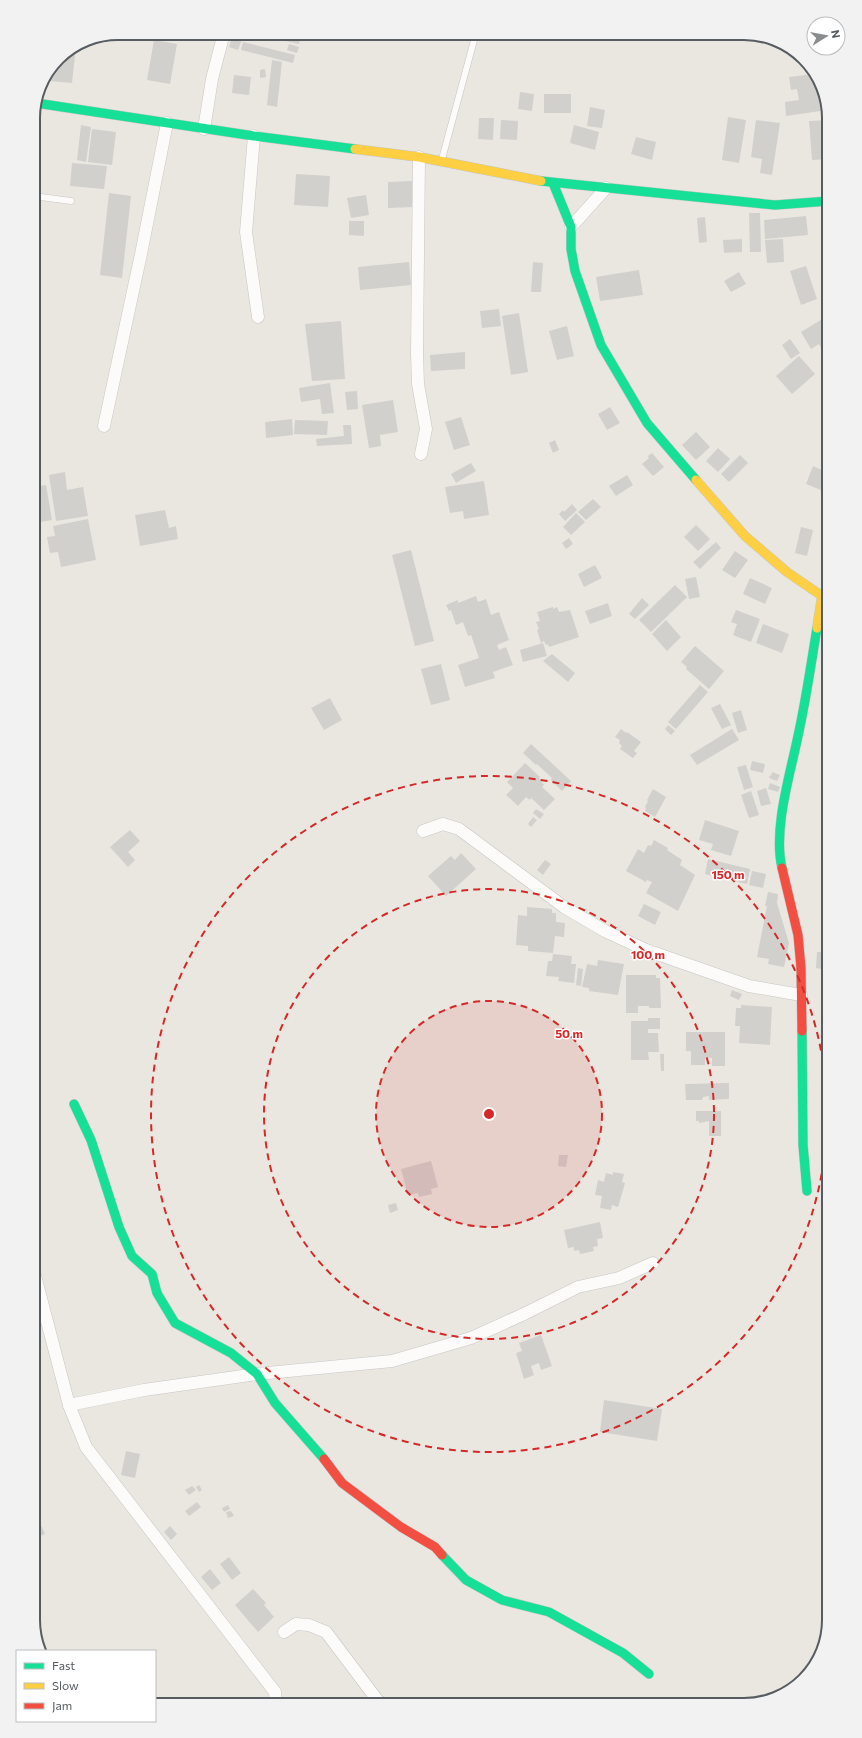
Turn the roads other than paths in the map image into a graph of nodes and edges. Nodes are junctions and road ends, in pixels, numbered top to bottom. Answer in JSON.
{"nodes":[{"id":1,"x":222,"y":40,"type":"edge"},
{"id":2,"x":474,"y":40,"type":"edge"},
{"id":3,"x":42,"y":104,"type":"edge"},
{"id":4,"x":167,"y":123,"type":"junction"},
{"id":5,"x":204,"y":129,"type":"junction"},
{"id":6,"x":254,"y":136,"type":"junction"},
{"id":7,"x":419,"y":158,"type":"junction"},
{"id":8,"x":441,"y":162,"type":"junction"},
{"id":9,"x":553,"y":183,"type":"junction"},
{"id":10,"x":606,"y":188,"type":"junction"},
{"id":11,"x":40,"y":197,"type":"edge"},
{"id":12,"x":71,"y":201,"type":"dead end"},
{"id":13,"x":822,"y":202,"type":"edge"},
{"id":14,"x":571,"y":227,"type":"junction"},
{"id":15,"x":258,"y":317,"type":"dead end"},
{"id":16,"x":104,"y":426,"type":"dead end"},
{"id":17,"x":421,"y":454,"type":"dead end"},
{"id":18,"x":822,"y":594,"type":"edge"},
{"id":19,"x":822,"y":617,"type":"edge"},
{"id":20,"x":423,"y":831,"type":"dead end"},
{"id":21,"x":801,"y":995,"type":"junction"},
{"id":22,"x":74,"y":1104,"type":"dead end"},
{"id":23,"x":807,"y":1191,"type":"dead end"},
{"id":24,"x":653,"y":1263,"type":"dead end"},
{"id":25,"x":40,"y":1295,"type":"edge"},
{"id":26,"x":257,"y":1374,"type":"junction"},
{"id":27,"x":69,"y":1405,"type":"junction"},
{"id":28,"x":284,"y":1632,"type":"dead end"},
{"id":29,"x":649,"y":1674,"type":"dead end"},
{"id":30,"x":275,"y":1698,"type":"edge"},
{"id":31,"x":376,"y":1698,"type":"edge"}],
"edges":[{"from":1,"to":5,"type":"street"},
{"from":2,"to":8,"type":"lane"},
{"from":3,"to":4,"type":"street"},
{"from":4,"to":5,"type":"street"},
{"from":4,"to":16,"type":"street"},
{"from":5,"to":6,"type":"street"},
{"from":6,"to":7,"type":"street"},
{"from":6,"to":15,"type":"street"},
{"from":7,"to":8,"type":"street"},
{"from":7,"to":17,"type":"street"},
{"from":8,"to":9,"type":"street"},
{"from":9,"to":10,"type":"street"},
{"from":9,"to":14,"type":"street"},
{"from":10,"to":13,"type":"street"},
{"from":10,"to":14,"type":"street"},
{"from":11,"to":12,"type":"lane"},
{"from":14,"to":18,"type":"street"},
{"from":19,"to":21,"type":"street"},
{"from":20,"to":21,"type":"street"},
{"from":21,"to":23,"type":"street"},
{"from":22,"to":26,"type":"street"},
{"from":24,"to":26,"type":"street"},
{"from":25,"to":27,"type":"street"},
{"from":26,"to":27,"type":"street"},
{"from":26,"to":29,"type":"street"},
{"from":27,"to":30,"type":"street"},
{"from":28,"to":31,"type":"street"}]}
